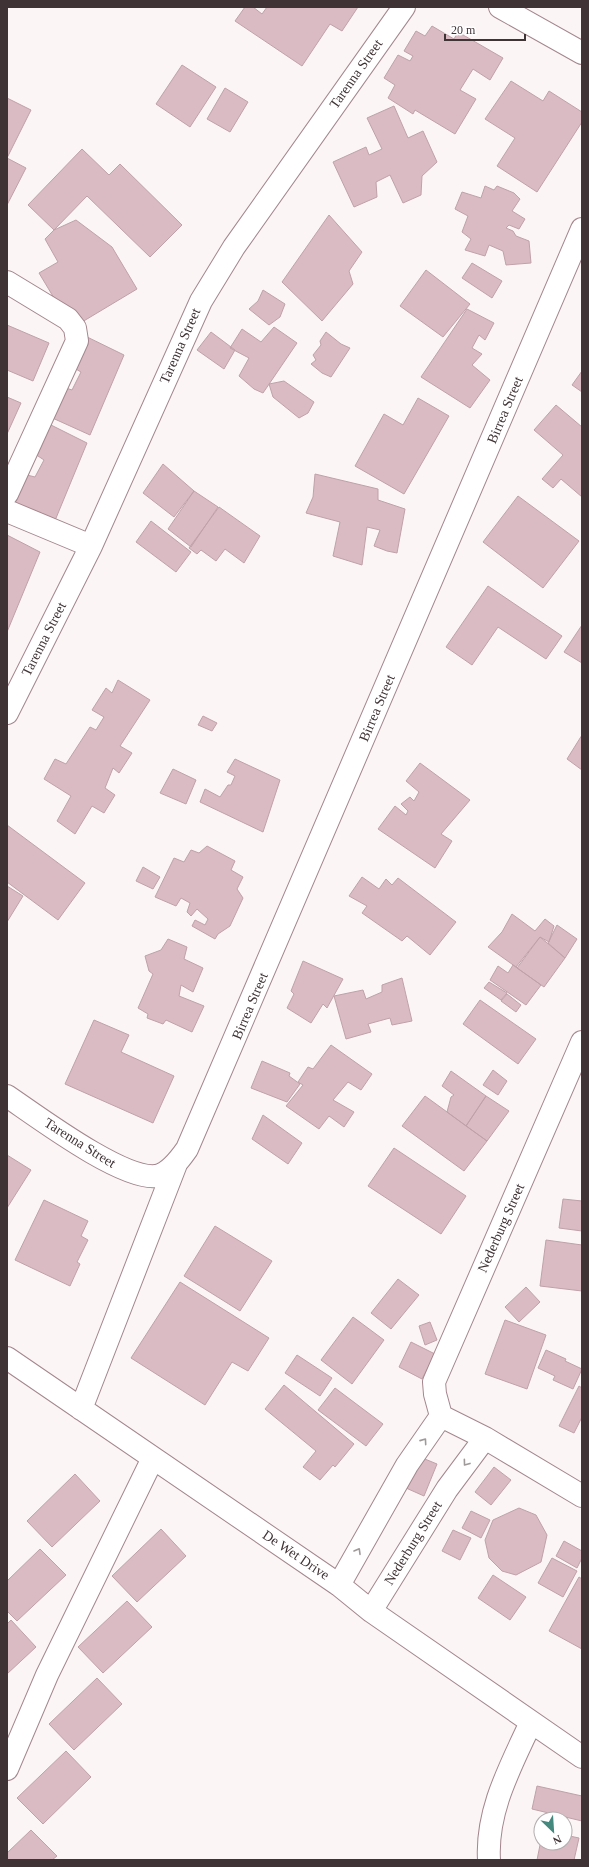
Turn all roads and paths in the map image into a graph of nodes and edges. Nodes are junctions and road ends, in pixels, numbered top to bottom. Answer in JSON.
{"nodes":[{"id":1,"x":404,"y":7,"type":"edge"},
{"id":2,"x":500,"y":7,"type":"edge"},
{"id":3,"x":582,"y":52,"type":"edge"},
{"id":4,"x":582,"y":229,"type":"edge"},
{"id":5,"x":7,"y":282,"type":"edge"},
{"id":6,"x":14,"y":458,"type":"edge"},
{"id":7,"x":7,"y":494,"type":"edge"},
{"id":8,"x":7,"y":511,"type":"edge"},
{"id":9,"x":91,"y":546,"type":"junction"},
{"id":10,"x":7,"y":713,"type":"edge"},
{"id":11,"x":582,"y":1042,"type":"edge"},
{"id":12,"x":7,"y":1096,"type":"edge"},
{"id":13,"x":176,"y":1164,"type":"junction"},
{"id":14,"x":158,"y":1176,"type":"joint"},
{"id":15,"x":7,"y":1358,"type":"edge"},
{"id":16,"x":81,"y":1409,"type":"junction"},
{"id":17,"x":441,"y":1416,"type":"junction"},
{"id":18,"x":485,"y":1438,"type":"junction"},
{"id":19,"x":153,"y":1458,"type":"junction"},
{"id":20,"x":582,"y":1496,"type":"edge"},
{"id":21,"x":339,"y":1585,"type":"junction"},
{"id":22,"x":370,"y":1611,"type":"junction"},
{"id":23,"x":531,"y":1722,"type":"junction"},
{"id":24,"x":582,"y":1756,"type":"edge"},
{"id":25,"x":7,"y":1769,"type":"edge"},
{"id":26,"x":489,"y":1860,"type":"edge"}],
"edges":[{"from":1,"to":9,"type":"street","name":"Tarenna Street"},
{"from":2,"to":3,"type":"street"},
{"from":4,"to":13,"type":"street","name":"Birrea Street"},
{"from":5,"to":6,"type":"street"},
{"from":6,"to":7,"type":"street"},
{"from":8,"to":9,"type":"street"},
{"from":9,"to":10,"type":"street","name":"Tarenna Street"},
{"from":11,"to":17,"type":"street","name":"Nederburg Street"},
{"from":12,"to":14,"type":"street","name":"Tarenna Street"},
{"from":13,"to":14,"type":"street","name":"Birrea Street"},
{"from":13,"to":16,"type":"street"},
{"from":15,"to":16,"type":"street","name":"De Wet Drive"},
{"from":16,"to":19,"type":"street","name":"De Wet Drive"},
{"from":17,"to":18,"type":"street"},
{"from":21,"to":17,"type":"street","one_way":true},
{"from":18,"to":20,"type":"street"},
{"from":18,"to":22,"type":"street","name":"Nederburg Street","one_way":true},
{"from":19,"to":21,"type":"street","name":"De Wet Drive"},
{"from":19,"to":25,"type":"street"},
{"from":21,"to":22,"type":"street","name":"De Wet Drive"},
{"from":22,"to":23,"type":"street","name":"De Wet Drive"},
{"from":23,"to":24,"type":"street","name":"De Wet Drive"},
{"from":23,"to":26,"type":"street"}]}
